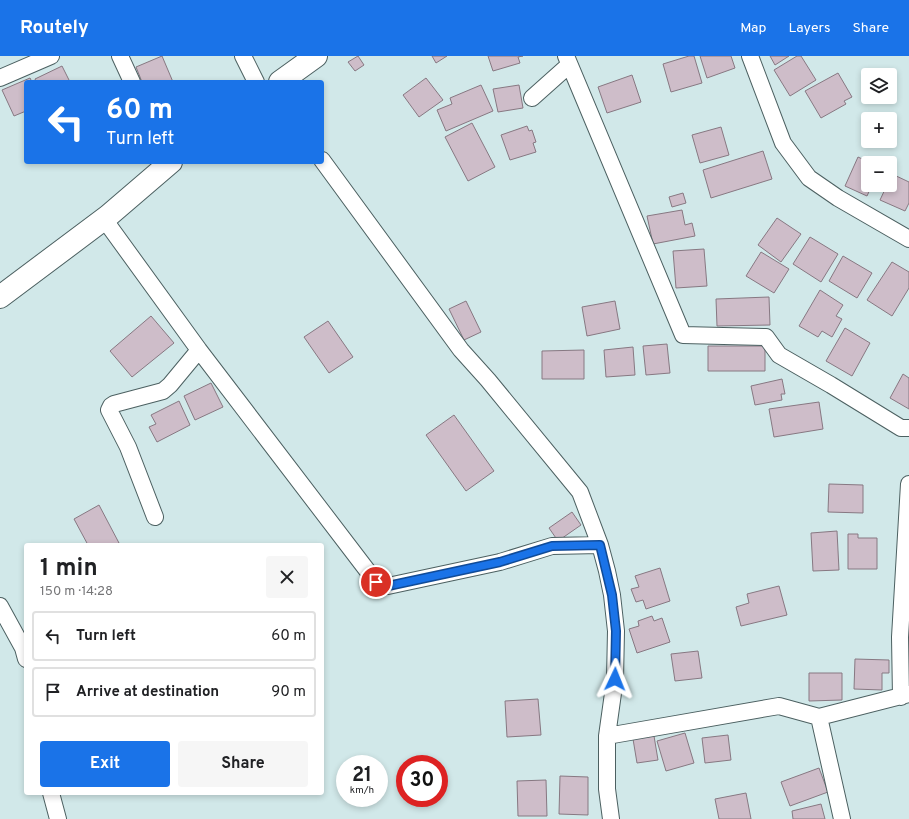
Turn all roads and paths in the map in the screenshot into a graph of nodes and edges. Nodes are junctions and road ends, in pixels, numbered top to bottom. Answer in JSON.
{"nodes":[{"id":1,"x":51,"y":56,"type":"edge"},
{"id":2,"x":120,"y":56,"type":"edge"},
{"id":3,"x":243,"y":56,"type":"edge"},
{"id":4,"x":316,"y":56,"type":"edge"},
{"id":5,"x":750,"y":56,"type":"edge"},
{"id":6,"x":567,"y":61,"type":"edge"},
{"id":7,"x":0,"y":78,"type":"edge"},
{"id":8,"x":131,"y":80,"type":"edge"},
{"id":9,"x":255,"y":80,"type":"edge"},
{"id":10,"x":283,"y":80,"type":"edge"},
{"id":11,"x":532,"y":98,"type":"dead end"},
{"id":12,"x":324,"y":163,"type":"edge"},
{"id":13,"x":168,"y":164,"type":"edge"},
{"id":14,"x":104,"y":219,"type":"junction"},
{"id":15,"x":909,"y":239,"type":"edge"},
{"id":16,"x":0,"y":297,"type":"edge"},
{"id":17,"x":199,"y":350,"type":"junction"},
{"id":18,"x":909,"y":428,"type":"edge"},
{"id":19,"x":909,"y":484,"type":"edge"},
{"id":20,"x":155,"y":517,"type":"dead end"},
{"id":21,"x":600,"y":545,"type":"junction"},
{"id":22,"x":0,"y":606,"type":"edge"},
{"id":23,"x":24,"y":652,"type":"edge"},
{"id":24,"x":905,"y":695,"type":"edge"},
{"id":25,"x":819,"y":717,"type":"junction"},
{"id":26,"x":607,"y":736,"type":"junction"},
{"id":27,"x":52,"y":795,"type":"edge"},
{"id":28,"x":58,"y":819,"type":"edge"},
{"id":29,"x":610,"y":819,"type":"edge"},
{"id":30,"x":842,"y":819,"type":"edge"}],
"edges":[{"from":1,"to":7,"type":"street"},
{"from":2,"to":8,"type":"street"},
{"from":3,"to":9,"type":"street"},
{"from":4,"to":10,"type":"main road"},
{"from":5,"to":15,"type":"street"},
{"from":6,"to":11,"type":"street"},
{"from":6,"to":18,"type":"street"},
{"from":12,"to":21,"type":"street"},
{"from":13,"to":14,"type":"main road"},
{"from":14,"to":16,"type":"main road"},
{"from":14,"to":17,"type":"street"},
{"from":17,"to":20,"type":"street"},
{"from":17,"to":21,"type":"street"},
{"from":19,"to":24,"type":"street"},
{"from":21,"to":26,"type":"street"},
{"from":22,"to":23,"type":"street"},
{"from":24,"to":25,"type":"street"},
{"from":25,"to":26,"type":"street"},
{"from":25,"to":30,"type":"street"},
{"from":26,"to":29,"type":"street"},
{"from":27,"to":28,"type":"street"}]}
